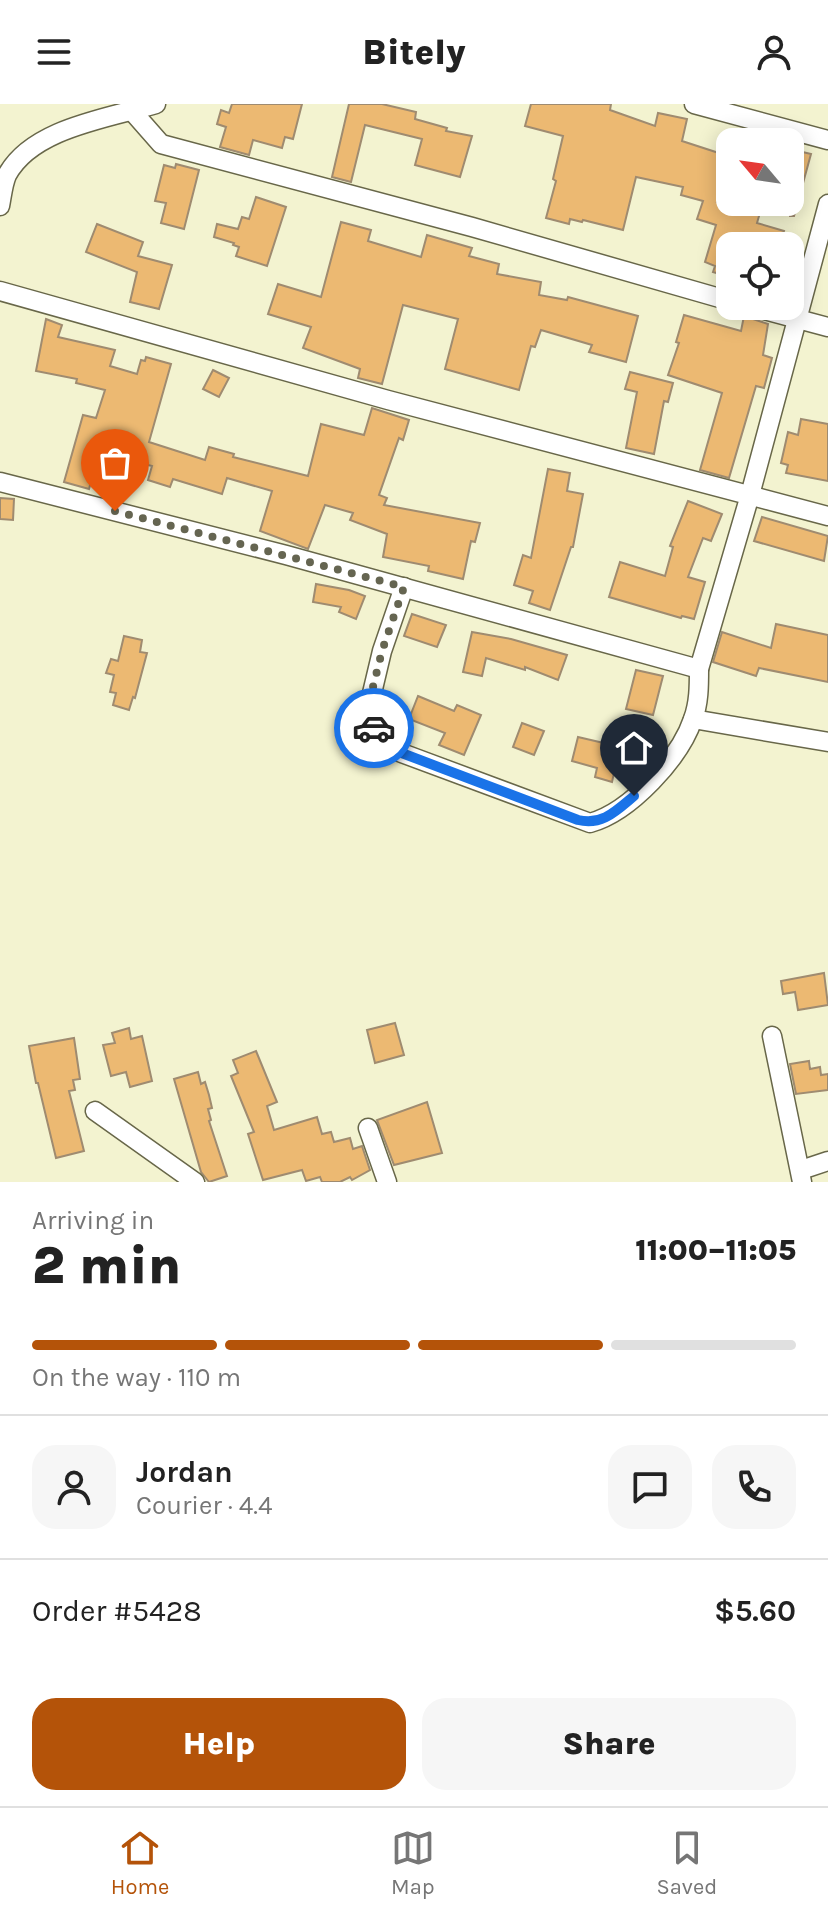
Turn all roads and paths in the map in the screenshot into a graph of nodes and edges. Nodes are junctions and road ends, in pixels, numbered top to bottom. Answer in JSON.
{"nodes":[{"id":1,"x":156,"y":104,"type":"edge"},
{"id":2,"x":694,"y":104,"type":"edge"},
{"id":3,"x":132,"y":111,"type":"junction"},
{"id":4,"x":828,"y":140,"type":"edge"},
{"id":5,"x":828,"y":204,"type":"edge"},
{"id":6,"x":0,"y":206,"type":"edge"},
{"id":7,"x":0,"y":291,"type":"edge"},
{"id":8,"x":804,"y":292,"type":"edge"},
{"id":9,"x":716,"y":297,"type":"edge"},
{"id":10,"x":796,"y":320,"type":"edge"},
{"id":11,"x":804,"y":320,"type":"edge"},
{"id":12,"x":828,"y":327,"type":"edge"},
{"id":13,"x":0,"y":482,"type":"edge"},
{"id":14,"x":750,"y":495,"type":"junction"},
{"id":15,"x":828,"y":516,"type":"edge"},
{"id":16,"x":404,"y":587,"type":"junction"},
{"id":17,"x":699,"y":669,"type":"junction"},
{"id":18,"x":693,"y":719,"type":"junction"},
{"id":19,"x":828,"y":742,"type":"edge"},
{"id":20,"x":772,"y":1036,"type":"dead end"},
{"id":21,"x":95,"y":1111,"type":"dead end"},
{"id":22,"x":368,"y":1128,"type":"dead end"},
{"id":23,"x":828,"y":1161,"type":"edge"},
{"id":24,"x":801,"y":1176,"type":"edge"},
{"id":25,"x":195,"y":1182,"type":"edge"},
{"id":26,"x":387,"y":1182,"type":"edge"}],
"edges":[{"from":1,"to":3,"type":"street"},
{"from":2,"to":4,"type":"street"},
{"from":3,"to":6,"type":"street"},
{"from":3,"to":9,"type":"street"},
{"from":5,"to":8,"type":"street"},
{"from":7,"to":14,"type":"street"},
{"from":10,"to":14,"type":"street"},
{"from":11,"to":12,"type":"street"},
{"from":13,"to":16,"type":"street"},
{"from":14,"to":15,"type":"street"},
{"from":14,"to":17,"type":"street"},
{"from":16,"to":17,"type":"street"},
{"from":16,"to":18,"type":"street"},
{"from":17,"to":18,"type":"street"},
{"from":18,"to":19,"type":"street"},
{"from":20,"to":24,"type":"street"},
{"from":21,"to":25,"type":"street"},
{"from":22,"to":26,"type":"street"},
{"from":23,"to":24,"type":"street"}]}
